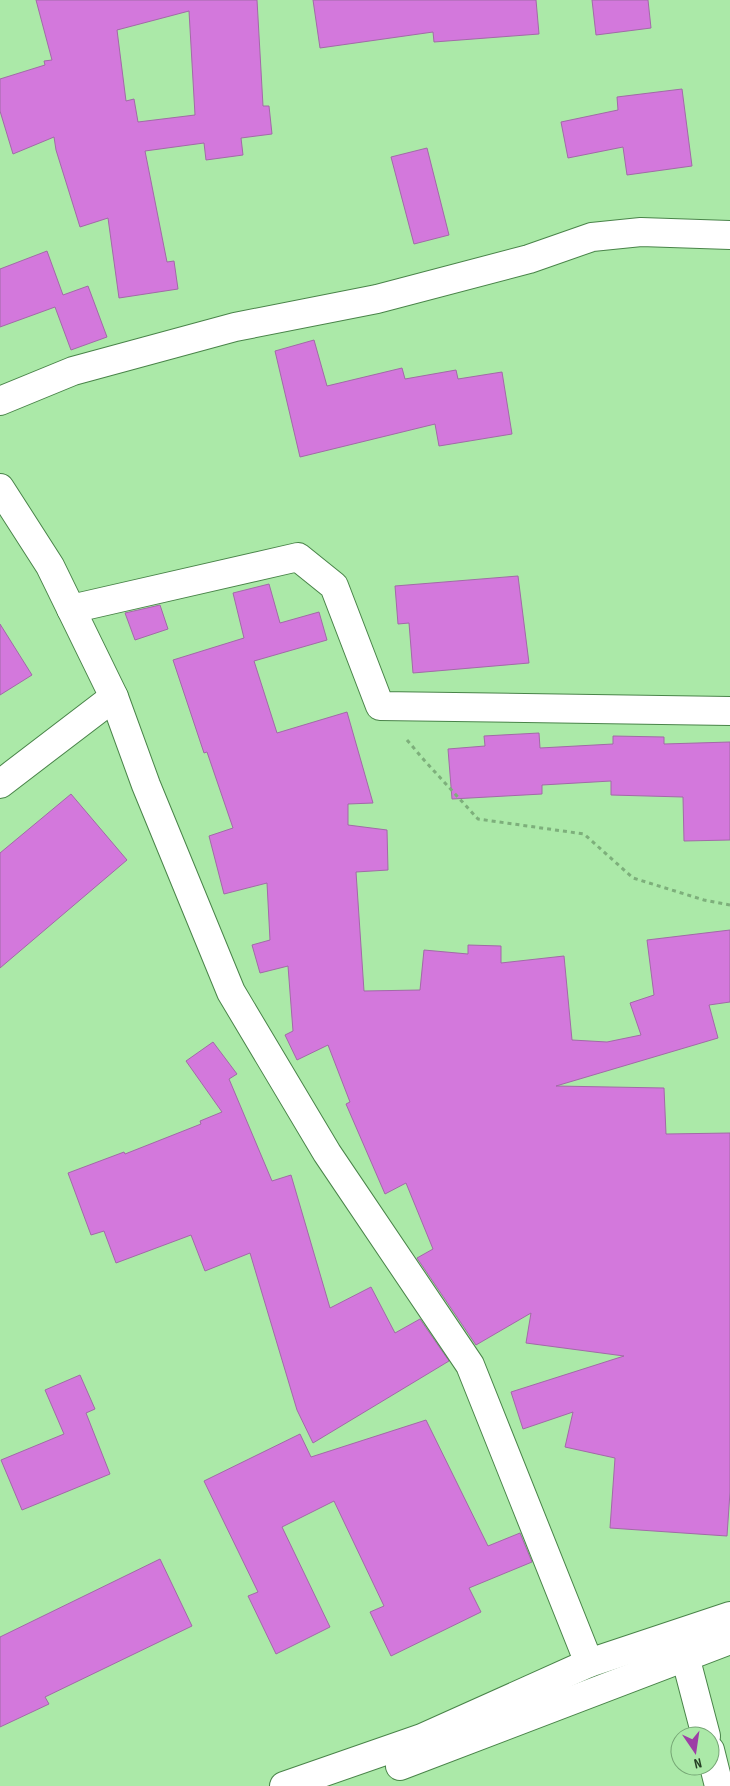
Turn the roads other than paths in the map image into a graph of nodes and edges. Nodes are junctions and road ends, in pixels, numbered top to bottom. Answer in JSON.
{"nodes":[{"id":1,"x":730,"y":234,"type":"edge"},
{"id":2,"x":0,"y":401,"type":"edge"},
{"id":3,"x":0,"y":488,"type":"edge"},
{"id":4,"x":71,"y":609,"type":"junction"},
{"id":5,"x":114,"y":697,"type":"junction"},
{"id":6,"x":730,"y":711,"type":"edge"},
{"id":7,"x":0,"y":784,"type":"edge"},
{"id":8,"x":730,"y":1616,"type":"edge"},
{"id":9,"x":730,"y":1640,"type":"edge"},
{"id":10,"x":685,"y":1656,"type":"junction"},
{"id":11,"x":590,"y":1663,"type":"junction"},
{"id":12,"x":703,"y":1726,"type":"edge"},
{"id":13,"x":284,"y":1786,"type":"edge"},
{"id":14,"x":342,"y":1786,"type":"edge"}],
"edges":[{"from":1,"to":2,"type":"street"},
{"from":3,"to":4,"type":"street"},
{"from":4,"to":5,"type":"street"},
{"from":4,"to":6,"type":"street"},
{"from":5,"to":7,"type":"street"},
{"from":5,"to":11,"type":"street"},
{"from":8,"to":11,"type":"street"},
{"from":9,"to":10,"type":"street"},
{"from":10,"to":12,"type":"street"},
{"from":10,"to":14,"type":"street"},
{"from":11,"to":13,"type":"street"}]}
